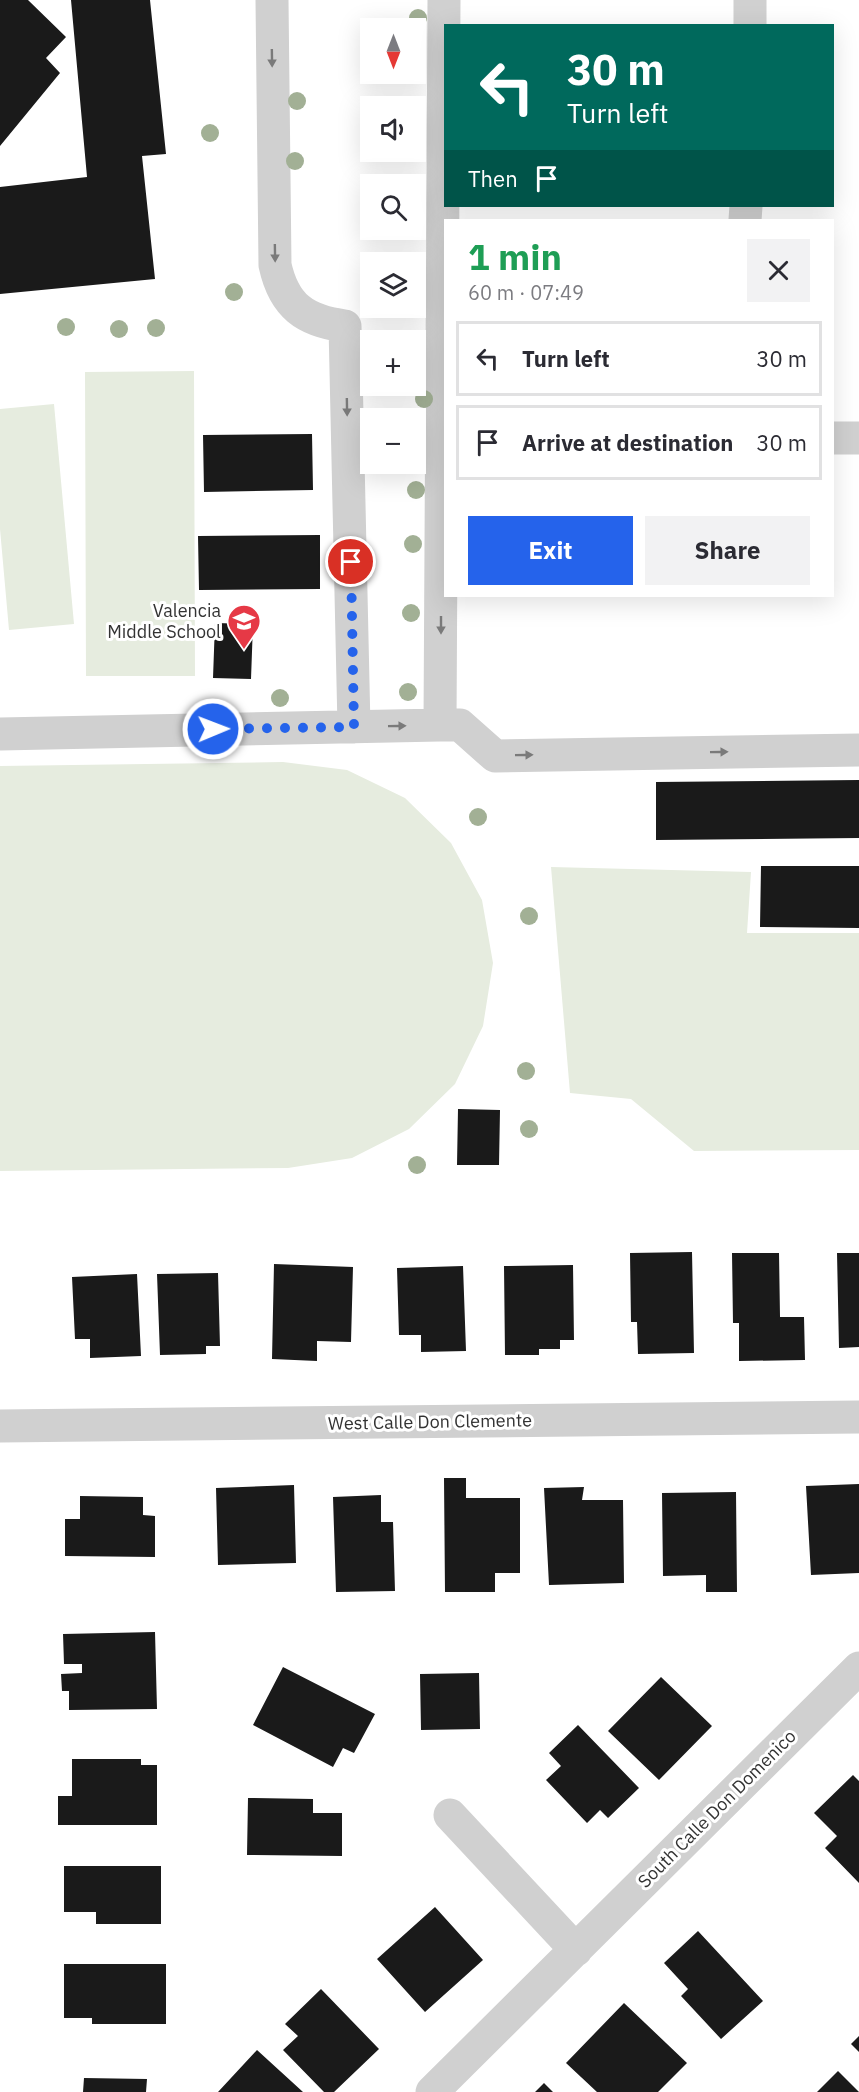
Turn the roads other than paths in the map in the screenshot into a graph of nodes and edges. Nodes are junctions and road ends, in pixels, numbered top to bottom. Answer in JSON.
{"nodes":[{"id":1,"x":272,"y":0,"type":"edge"},
{"id":2,"x":444,"y":0,"type":"edge"},
{"id":3,"x":750,"y":0,"type":"edge"},
{"id":4,"x":750,"y":24,"type":"edge"},
{"id":5,"x":834,"y":438,"type":"edge"},
{"id":6,"x":859,"y":438,"type":"edge"},
{"id":7,"x":441,"y":725,"type":"junction"},
{"id":8,"x":354,"y":727,"type":"junction"},
{"id":9,"x":0,"y":734,"type":"edge"},
{"id":10,"x":859,"y":750,"type":"edge"},
{"id":11,"x":859,"y":1417,"type":"edge"},
{"id":12,"x":0,"y":1426,"type":"edge"},
{"id":13,"x":859,"y":1668,"type":"edge"},
{"id":14,"x":450,"y":1815,"type":"dead end"},
{"id":15,"x":576,"y":1950,"type":"junction"},
{"id":16,"x":432,"y":2092,"type":"edge"}],
"edges":[{"from":1,"to":8,"type":"street","one_way":true},
{"from":2,"to":7,"type":"street","one_way":true},
{"from":3,"to":4,"type":"street"},
{"from":5,"to":6,"type":"street"},
{"from":8,"to":7,"type":"street","one_way":true},
{"from":7,"to":10,"type":"street","one_way":true},
{"from":8,"to":9,"type":"street"},
{"from":11,"to":12,"type":"street","name":"West Calle Don Clemente"},
{"from":13,"to":15,"type":"street","name":"South Calle Don Domenico"},
{"from":14,"to":15,"type":"street"},
{"from":15,"to":16,"type":"street","name":"South Calle Don Domenico"}]}
